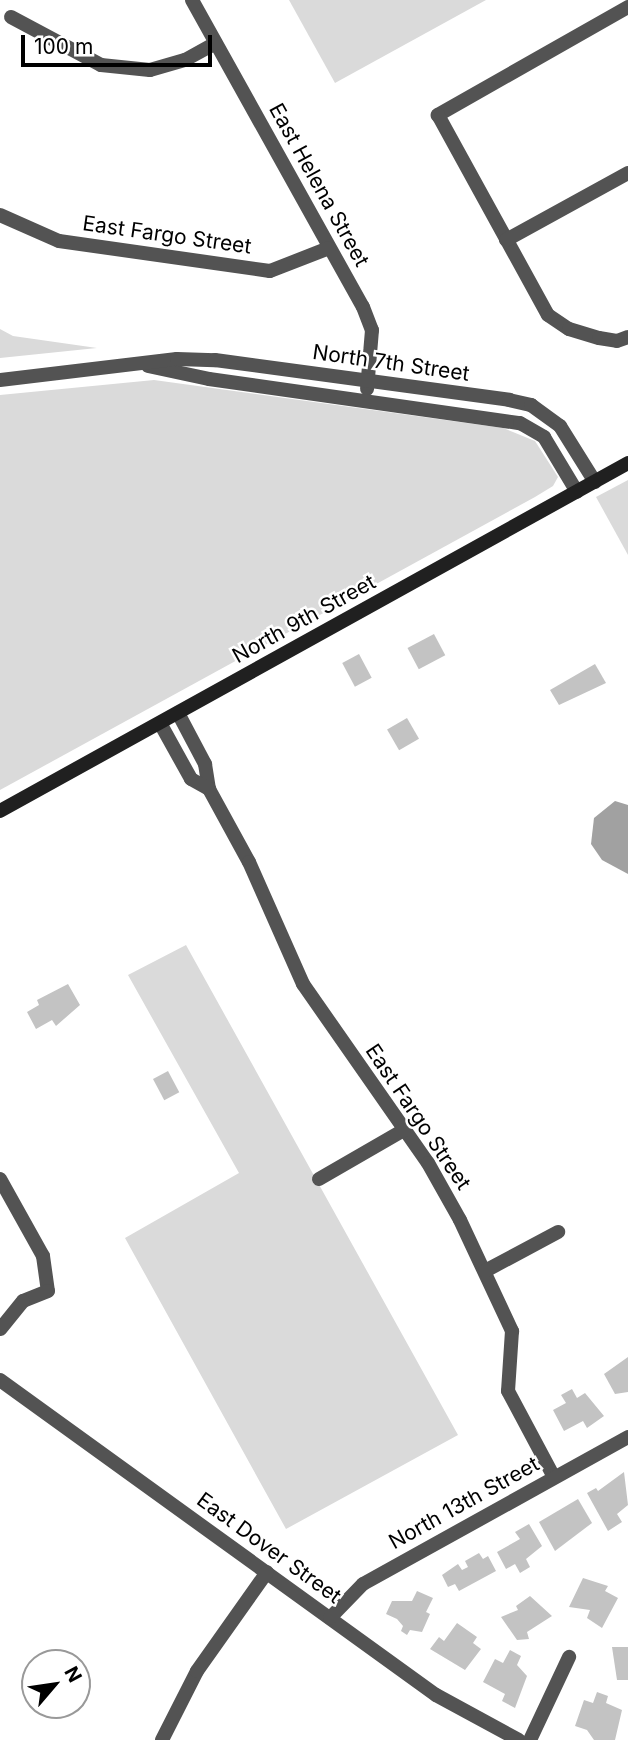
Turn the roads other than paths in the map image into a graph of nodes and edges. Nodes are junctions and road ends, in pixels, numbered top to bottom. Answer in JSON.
{"nodes":[{"id":1,"x":192,"y":0,"type":"edge"},
{"id":2,"x":628,"y":7,"type":"edge"},
{"id":3,"x":11,"y":18,"type":"dead end"},
{"id":4,"x":216,"y":43,"type":"junction"},
{"id":5,"x":628,"y":173,"type":"edge"},
{"id":6,"x":0,"y":215,"type":"edge"},
{"id":7,"x":506,"y":240,"type":"junction"},
{"id":8,"x":330,"y":248,"type":"junction"},
{"id":9,"x":628,"y":337,"type":"edge"},
{"id":10,"x":143,"y":365,"type":"junction"},
{"id":11,"x":0,"y":380,"type":"edge"},
{"id":12,"x":368,"y":381,"type":"junction"},
{"id":13,"x":365,"y":401,"type":"junction"},
{"id":14,"x":628,"y":463,"type":"edge"},
{"id":15,"x":595,"y":482,"type":"junction"},
{"id":16,"x":577,"y":492,"type":"junction"},
{"id":17,"x":178,"y":713,"type":"junction"},
{"id":18,"x":160,"y":723,"type":"junction"},
{"id":19,"x":209,"y":789,"type":"junction"},
{"id":20,"x":0,"y":811,"type":"edge"},
{"id":21,"x":404,"y":1130,"type":"junction"},
{"id":22,"x":0,"y":1179,"type":"edge"},
{"id":23,"x":319,"y":1179,"type":"dead end"},
{"id":24,"x":558,"y":1232,"type":"dead end"},
{"id":25,"x":485,"y":1271,"type":"junction"},
{"id":26,"x":0,"y":1329,"type":"edge"},
{"id":27,"x":0,"y":1380,"type":"edge"},
{"id":28,"x":628,"y":1437,"type":"edge"},
{"id":29,"x":555,"y":1477,"type":"junction"},
{"id":30,"x":267,"y":1572,"type":"junction"},
{"id":31,"x":330,"y":1618,"type":"junction"},
{"id":32,"x":569,"y":1657,"type":"dead end"},
{"id":33,"x":162,"y":1740,"type":"edge"},
{"id":34,"x":519,"y":1740,"type":"edge"},
{"id":35,"x":530,"y":1740,"type":"edge"}],
"edges":[{"from":1,"to":4,"type":"street","name":"East Helena Street"},
{"from":2,"to":7,"type":"street"},
{"from":3,"to":4,"type":"street"},
{"from":4,"to":8,"type":"street","name":"East Helena Street"},
{"from":5,"to":7,"type":"street"},
{"from":6,"to":8,"type":"street","name":"East Fargo Street"},
{"from":7,"to":9,"type":"street"},
{"from":8,"to":12,"type":"street","name":"East Helena Street"},
{"from":10,"to":11,"type":"street","name":"North 7th Street"},
{"from":10,"to":12,"type":"street","name":"North 7th Street"},
{"from":10,"to":13,"type":"street","name":"North 7th Street"},
{"from":12,"to":13,"type":"street","name":"East Helena Street"},
{"from":12,"to":15,"type":"street","name":"North 7th Street"},
{"from":13,"to":16,"type":"street","name":"North 7th Street"},
{"from":14,"to":15,"type":"main road","name":"North 9th Street"},
{"from":15,"to":16,"type":"main road","name":"North 9th Street"},
{"from":16,"to":17,"type":"main road","name":"North 9th Street"},
{"from":17,"to":18,"type":"main road","name":"North 9th Street"},
{"from":17,"to":19,"type":"street","name":"East Fargo Street"},
{"from":18,"to":19,"type":"street","name":"East Fargo Street"},
{"from":18,"to":20,"type":"main road","name":"North 9th Street"},
{"from":19,"to":21,"type":"street","name":"East Fargo Street"},
{"from":21,"to":23,"type":"street"},
{"from":21,"to":25,"type":"street","name":"East Fargo Street"},
{"from":22,"to":26,"type":"street"},
{"from":24,"to":25,"type":"street"},
{"from":25,"to":29,"type":"street","name":"East Fargo Street"},
{"from":27,"to":30,"type":"street","name":"East Dover Street"},
{"from":28,"to":29,"type":"street","name":"North 13th Street"},
{"from":29,"to":31,"type":"street","name":"North 13th Street"},
{"from":30,"to":31,"type":"street","name":"East Dover Street"},
{"from":30,"to":33,"type":"street"},
{"from":31,"to":34,"type":"street","name":"East Dover Street"},
{"from":32,"to":35,"type":"street"}]}
